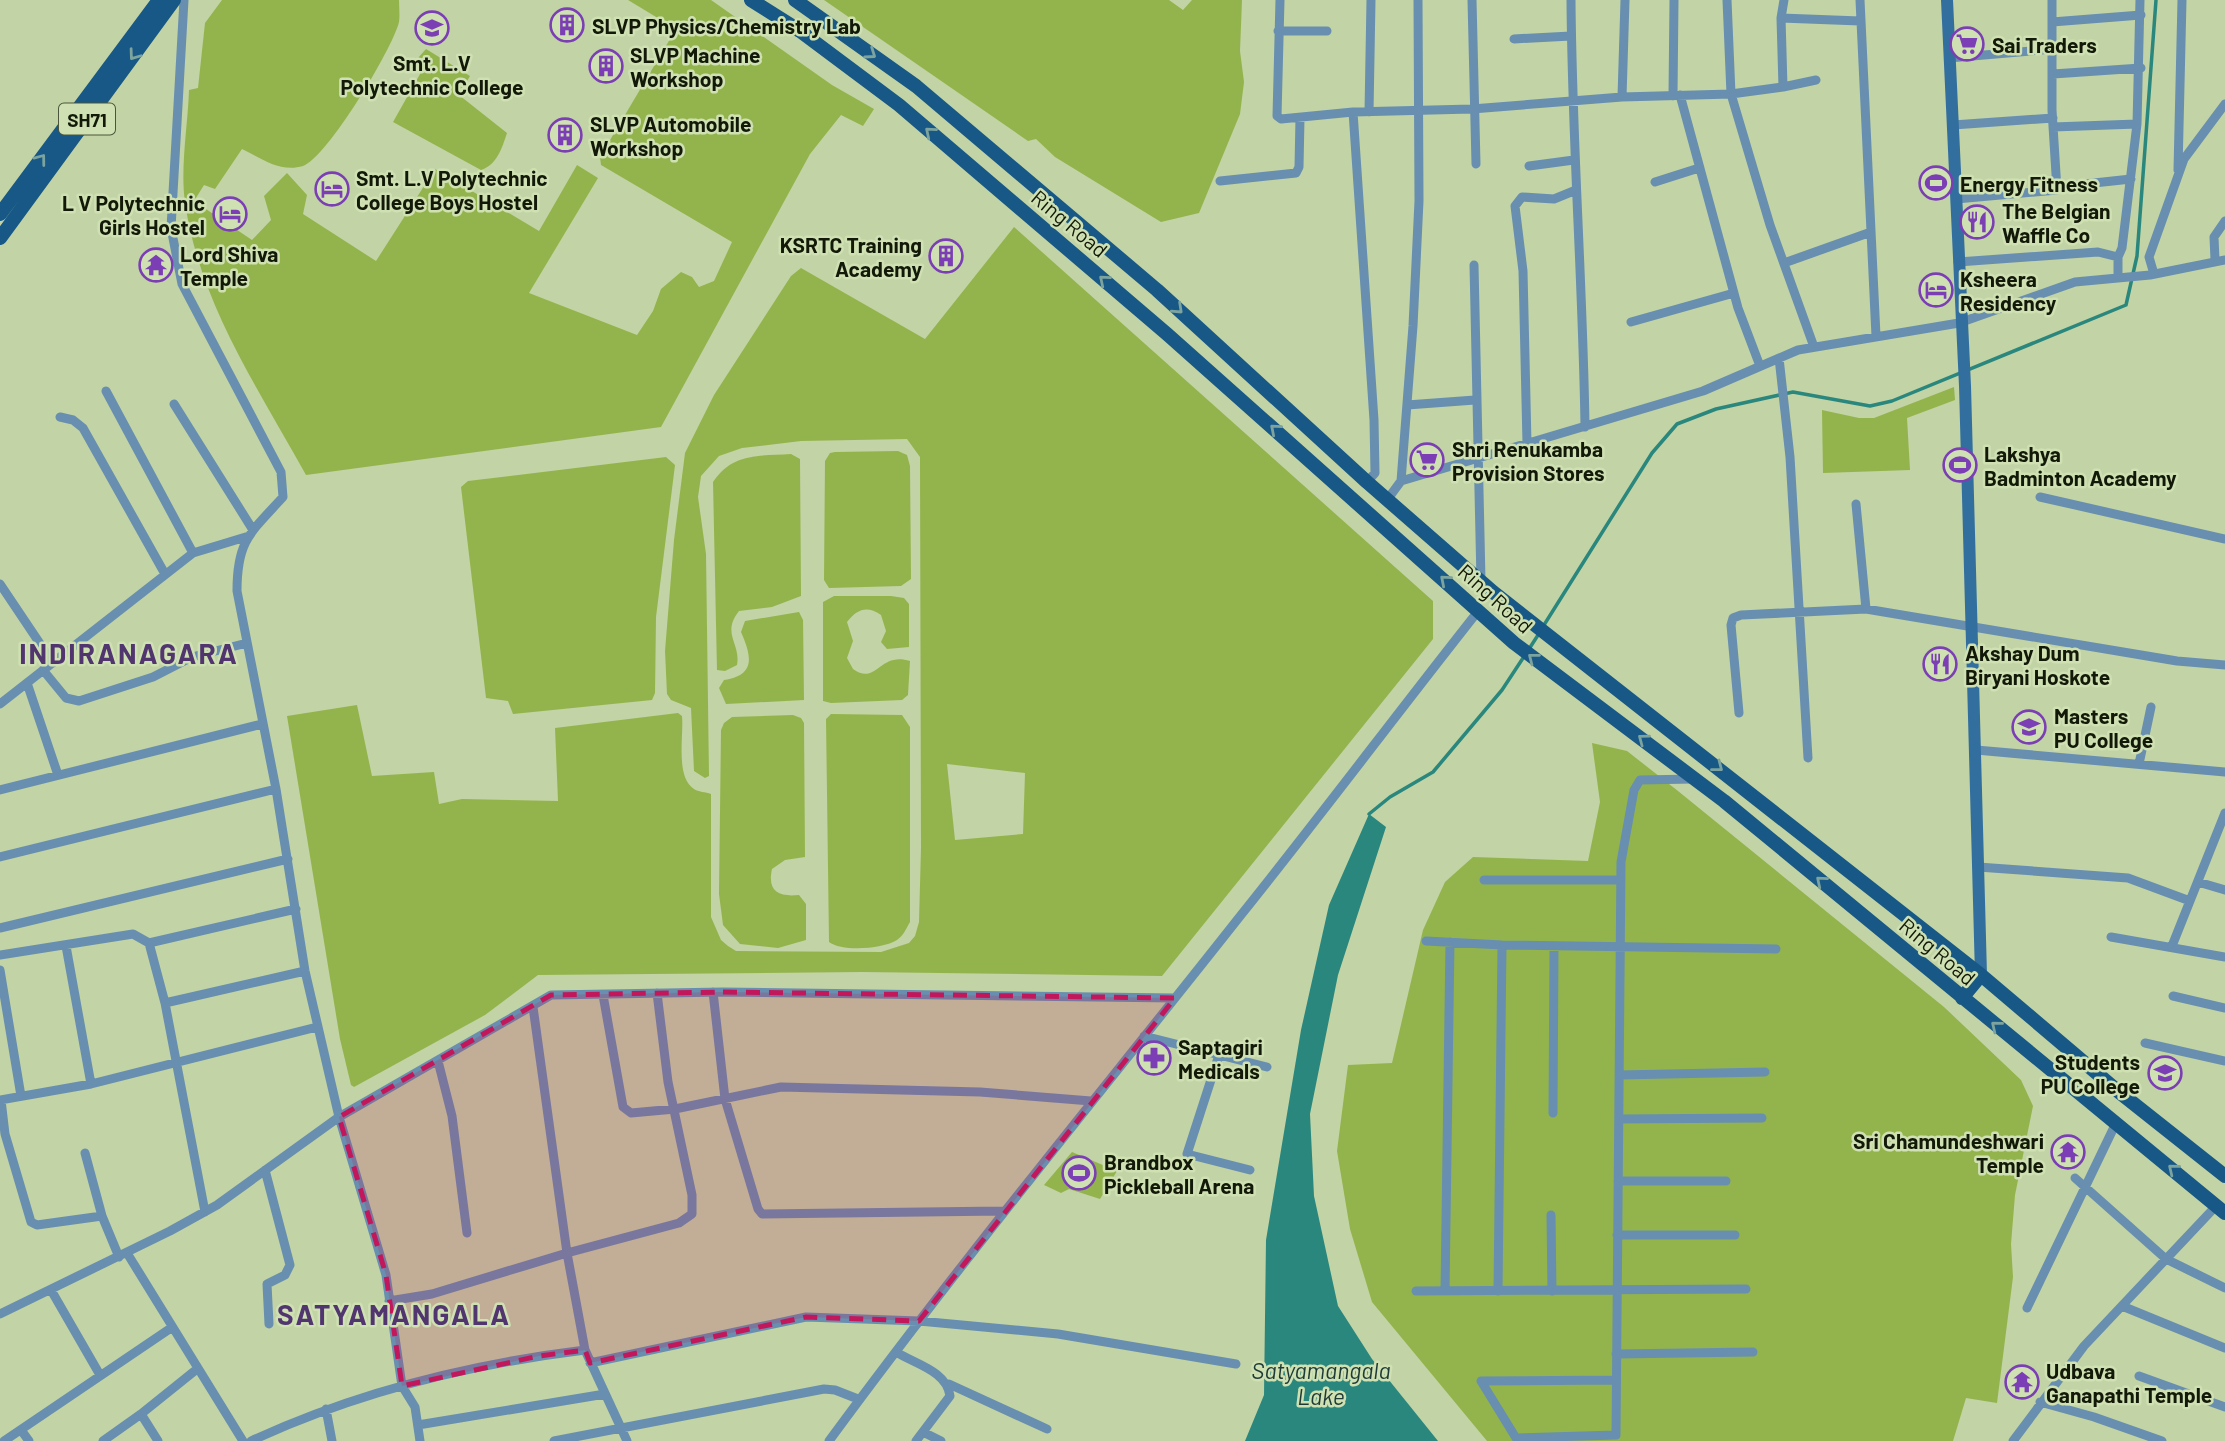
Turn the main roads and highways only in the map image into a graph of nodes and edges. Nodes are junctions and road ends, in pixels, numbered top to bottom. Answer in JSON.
{"nodes":[{"id":1,"x":159,"y":0,"type":"edge"},
{"id":2,"x":174,"y":0,"type":"edge"},
{"id":3,"x":751,"y":0,"type":"edge"},
{"id":4,"x":795,"y":0,"type":"edge"},
{"id":5,"x":916,"y":86,"type":"junction"},
{"id":6,"x":899,"y":105,"type":"junction"},
{"id":7,"x":0,"y":214,"type":"edge"},
{"id":8,"x":0,"y":238,"type":"edge"},
{"id":9,"x":1493,"y":592,"type":"junction"},
{"id":10,"x":1479,"y":610,"type":"junction"},
{"id":11,"x":1981,"y":975,"type":"junction"},
{"id":12,"x":1962,"y":998,"type":"junction"},
{"id":13,"x":2225,"y":1176,"type":"edge"},
{"id":14,"x":2222,"y":1205,"type":"edge"}],
"edges":[{"from":7,"to":1,"type":"main road","number":"SH71","one_way":true},
{"from":2,"to":8,"type":"main road","number":"SH71","one_way":true},
{"from":3,"to":6,"type":"main road","name":"Ring Road"},
{"from":4,"to":5,"type":"main road","name":"Ring Road","one_way":true},
{"from":5,"to":6,"type":"main road"},
{"from":5,"to":9,"type":"main road","name":"Ring Road","one_way":true},
{"from":10,"to":6,"type":"main road","name":"Ring Road","one_way":true},
{"from":9,"to":10,"type":"main road"},
{"from":9,"to":11,"type":"main road","name":"Ring Road","one_way":true},
{"from":12,"to":10,"type":"main road","name":"Ring Road","one_way":true},
{"from":11,"to":12,"type":"main road"},
{"from":11,"to":13,"type":"main road","name":"Ring Road"},
{"from":14,"to":12,"type":"main road","name":"Ring Road","one_way":true}]}
